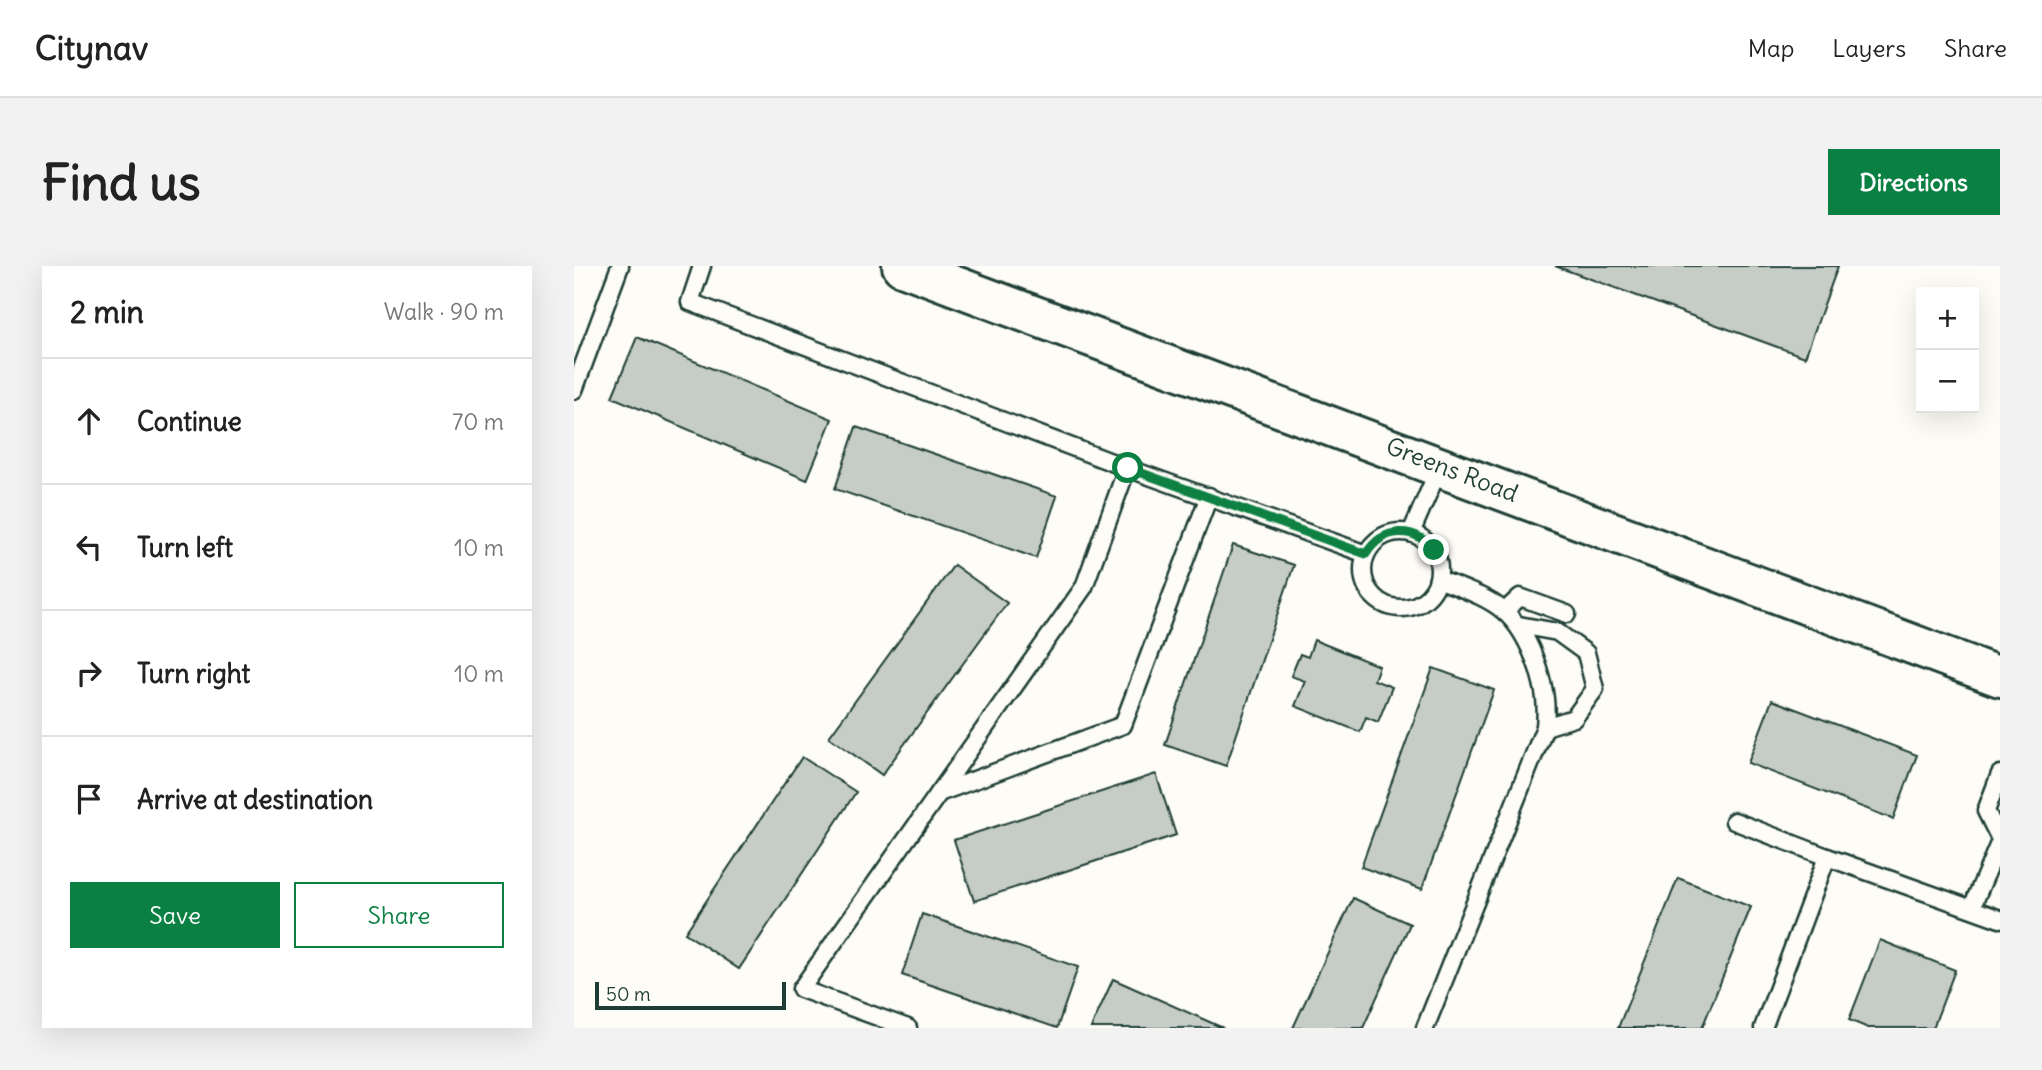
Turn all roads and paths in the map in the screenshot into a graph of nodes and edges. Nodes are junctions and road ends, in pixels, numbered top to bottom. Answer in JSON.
{"nodes":[{"id":1,"x":620,"y":266,"type":"edge"},
{"id":2,"x":702,"y":266,"type":"edge"},
{"id":3,"x":902,"y":266,"type":"edge"},
{"id":4,"x":574,"y":390,"type":"edge"},
{"id":5,"x":1440,"y":466,"type":"junction"},
{"id":6,"x":1128,"y":468,"type":"junction"},
{"id":7,"x":1209,"y":496,"type":"junction"},
{"id":8,"x":1411,"y":533,"type":"junction"},
{"id":9,"x":1366,"y":554,"type":"junction"},
{"id":10,"x":1438,"y":579,"type":"junction"},
{"id":11,"x":1505,"y":611,"type":"junction"},
{"id":12,"x":1567,"y":614,"type":"dead end"},
{"id":13,"x":1520,"y":625,"type":"junction"},
{"id":14,"x":2000,"y":677,"type":"edge"},
{"id":15,"x":1545,"y":727,"type":"junction"},
{"id":16,"x":2000,"y":774,"type":"edge"},
{"id":17,"x":939,"y":793,"type":"junction"},
{"id":18,"x":1734,"y":821,"type":"dead end"},
{"id":19,"x":2000,"y":840,"type":"edge"},
{"id":20,"x":1827,"y":856,"type":"junction"},
{"id":21,"x":1972,"y":907,"type":"junction"},
{"id":22,"x":2000,"y":919,"type":"edge"},
{"id":23,"x":908,"y":1028,"type":"edge"},
{"id":24,"x":1425,"y":1028,"type":"edge"},
{"id":25,"x":1763,"y":1028,"type":"edge"}],
"edges":[{"from":1,"to":4,"type":"lane"},
{"from":2,"to":6,"type":"lane"},
{"from":3,"to":5,"type":"main road","name":"Greens Road"},
{"from":5,"to":8,"type":"lane"},
{"from":5,"to":14,"type":"main road","name":"Greens Road"},
{"from":6,"to":7,"type":"lane"},
{"from":6,"to":17,"type":"lane"},
{"from":7,"to":9,"type":"lane"},
{"from":7,"to":17,"type":"lane"},
{"from":8,"to":9,"type":"lane"},
{"from":8,"to":10,"type":"lane"},
{"from":9,"to":10,"type":"lane"},
{"from":10,"to":11,"type":"lane"},
{"from":11,"to":12,"type":"lane"},
{"from":11,"to":13,"type":"lane"},
{"from":13,"to":15,"type":"lane"},
{"from":13,"to":15,"type":"lane"},
{"from":15,"to":24,"type":"lane"},
{"from":16,"to":19,"type":"lane"},
{"from":17,"to":23,"type":"lane"},
{"from":18,"to":20,"type":"lane"},
{"from":19,"to":21,"type":"lane"},
{"from":20,"to":21,"type":"lane"},
{"from":20,"to":25,"type":"lane"},
{"from":21,"to":22,"type":"lane"}]}
